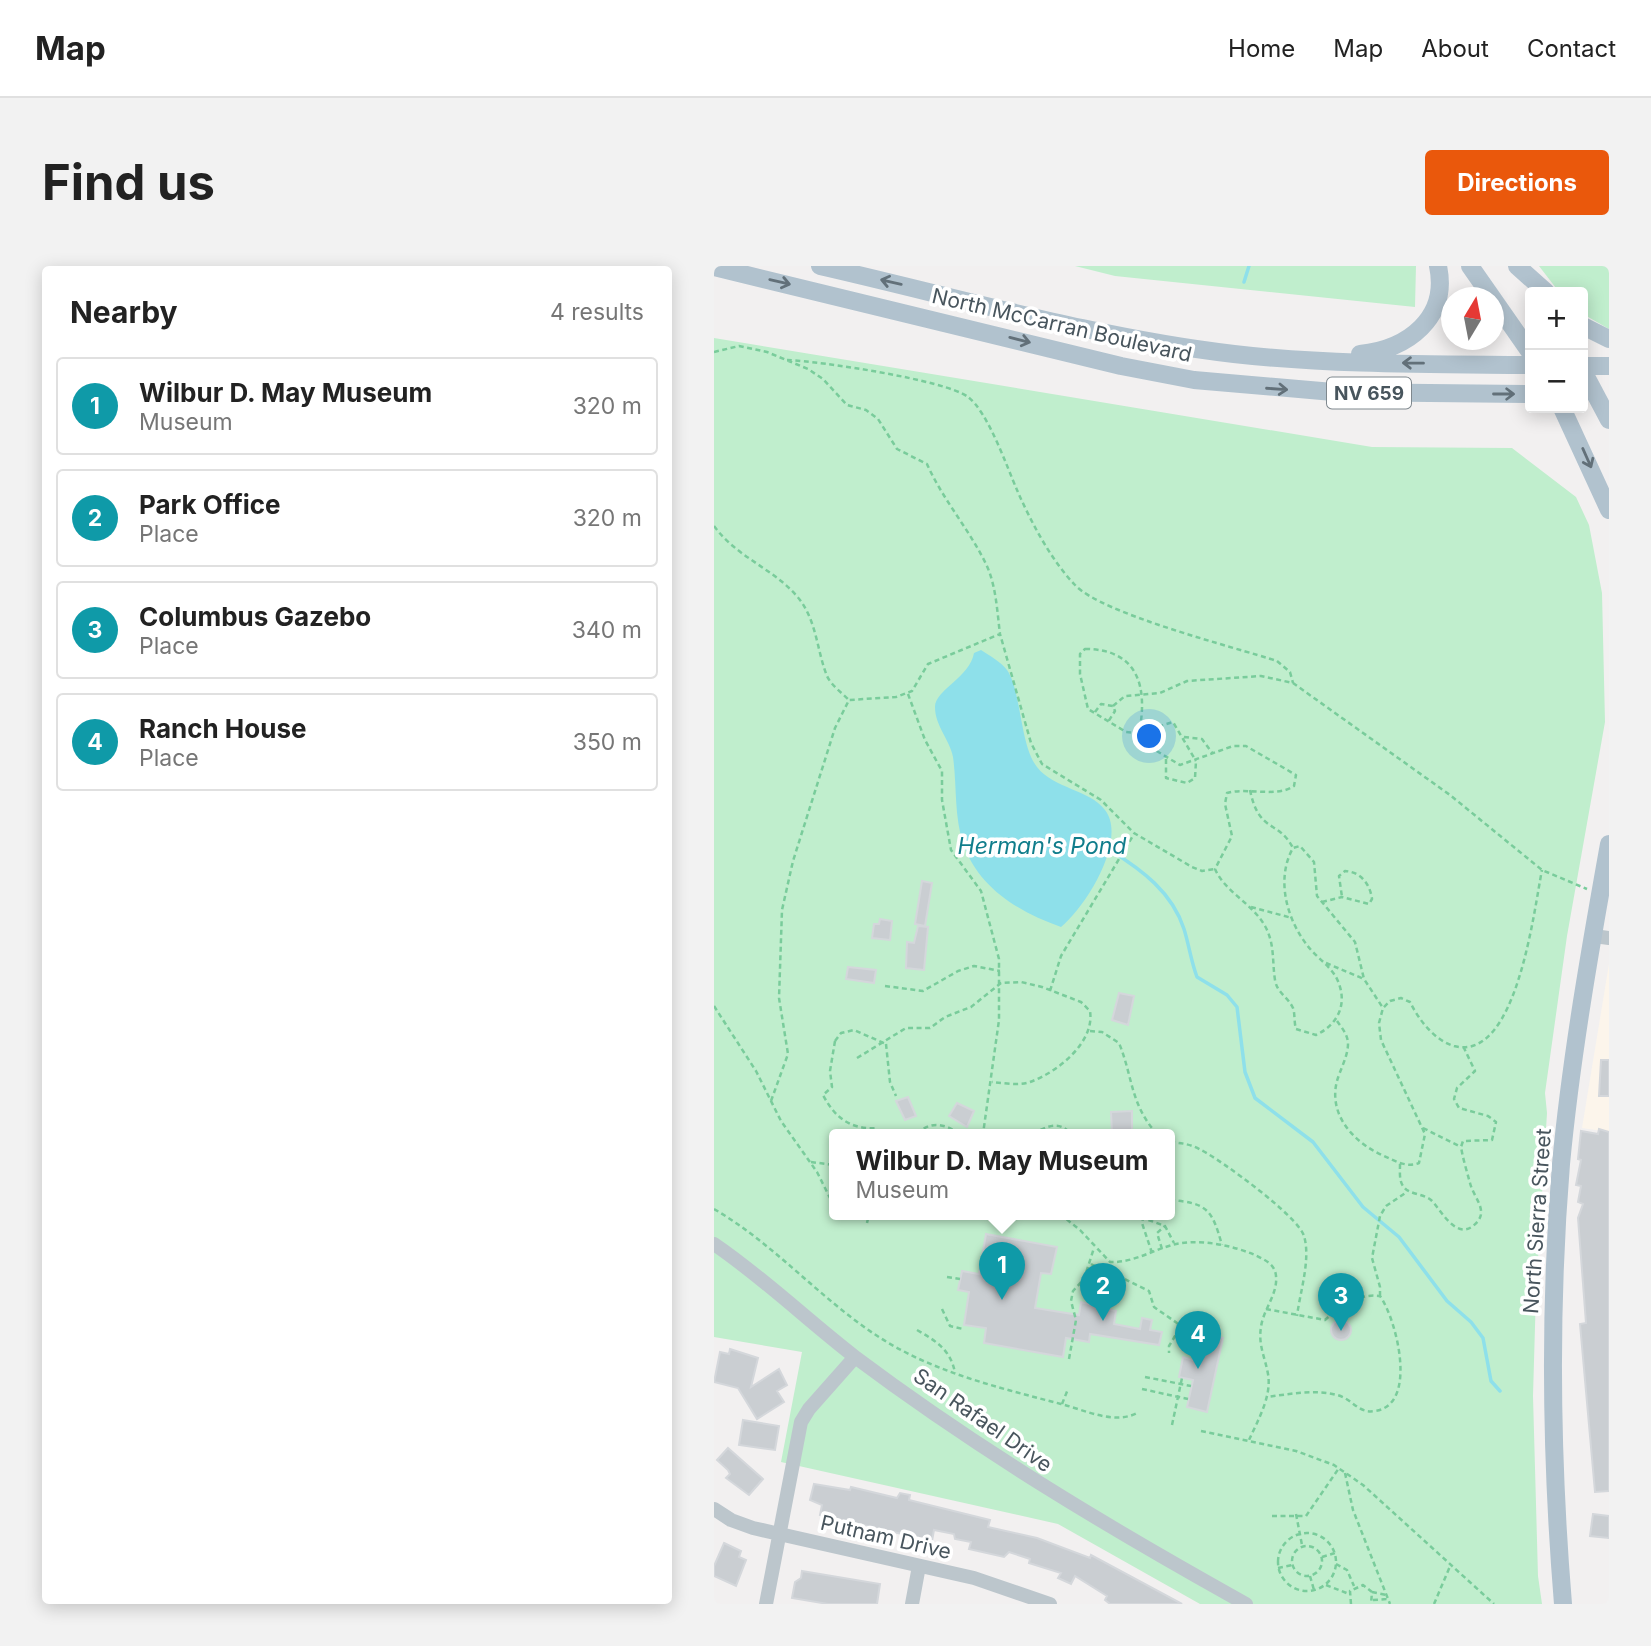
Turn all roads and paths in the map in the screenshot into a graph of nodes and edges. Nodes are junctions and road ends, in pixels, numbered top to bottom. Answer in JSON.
{"nodes":[{"id":1,"x":820,"y":266,"type":"edge"},
{"id":2,"x":1438,"y":266,"type":"edge"},
{"id":3,"x":1470,"y":266,"type":"edge"},
{"id":4,"x":1517,"y":266,"type":"edge"},
{"id":5,"x":714,"y":267,"type":"edge"},
{"id":6,"x":1532,"y":287,"type":"edge"},
{"id":7,"x":1540,"y":287,"type":"edge"},
{"id":8,"x":1588,"y":328,"type":"edge"},
{"id":9,"x":1609,"y":339,"type":"edge"},
{"id":10,"x":1529,"y":350,"type":"edge"},
{"id":11,"x":714,"y":352,"type":"edge"},
{"id":12,"x":787,"y":360,"type":"junction"},
{"id":13,"x":1304,"y":360,"type":"junction"},
{"id":14,"x":1525,"y":365,"type":"edge"},
{"id":15,"x":1588,"y":366,"type":"edge"},
{"id":16,"x":1609,"y":366,"type":"edge"},
{"id":17,"x":1525,"y":394,"type":"edge"},
{"id":18,"x":1596,"y":395,"type":"edge"},
{"id":19,"x":1564,"y":413,"type":"edge"},
{"id":20,"x":1609,"y":419,"type":"edge"},
{"id":21,"x":1609,"y":510,"type":"edge"},
{"id":22,"x":714,"y":526,"type":"edge"},
{"id":23,"x":1000,"y":634,"type":"junction"},
{"id":24,"x":1293,"y":683,"type":"junction"},
{"id":25,"x":1143,"y":692,"type":"junction"},
{"id":26,"x":907,"y":693,"type":"junction"},
{"id":27,"x":849,"y":700,"type":"junction"},
{"id":28,"x":1113,"y":706,"type":"junction"},
{"id":29,"x":1096,"y":712,"type":"junction"},
{"id":30,"x":1108,"y":722,"type":"junction"},
{"id":31,"x":1141,"y":723,"type":"junction"},
{"id":32,"x":1139,"y":733,"type":"junction"},
{"id":33,"x":1184,"y":737,"type":"junction"},
{"id":34,"x":1213,"y":754,"type":"junction"},
{"id":35,"x":1166,"y":759,"type":"junction"},
{"id":36,"x":1196,"y":761,"type":"junction"},
{"id":37,"x":1250,"y":790,"type":"junction"},
{"id":38,"x":1134,"y":833,"type":"junction"},
{"id":39,"x":1609,"y":845,"type":"edge"},
{"id":40,"x":1293,"y":848,"type":"junction"},
{"id":41,"x":1215,"y":869,"type":"junction"},
{"id":42,"x":1542,"y":870,"type":"junction"},
{"id":43,"x":1600,"y":893,"type":"junction"},
{"id":44,"x":1342,"y":897,"type":"junction"},
{"id":45,"x":1322,"y":902,"type":"junction"},
{"id":46,"x":1251,"y":907,"type":"junction"},
{"id":47,"x":1292,"y":918,"type":"junction"},
{"id":48,"x":1601,"y":937,"type":"edge"},
{"id":49,"x":1322,"y":962,"type":"junction"},
{"id":50,"x":1000,"y":971,"type":"junction"},
{"id":51,"x":1364,"y":979,"type":"junction"},
{"id":52,"x":1001,"y":983,"type":"junction"},
{"id":53,"x":885,"y":986,"type":"dead end"},
{"id":54,"x":1050,"y":990,"type":"junction"},
{"id":55,"x":714,"y":1006,"type":"edge"},
{"id":56,"x":1383,"y":1008,"type":"junction"},
{"id":57,"x":1337,"y":1021,"type":"junction"},
{"id":58,"x":1090,"y":1031,"type":"junction"},
{"id":59,"x":1464,"y":1048,"type":"junction"},
{"id":60,"x":857,"y":1058,"type":"dead end"},
{"id":61,"x":992,"y":1082,"type":"junction"},
{"id":62,"x":896,"y":1096,"type":"dead end"},
{"id":63,"x":771,"y":1101,"type":"junction"},
{"id":64,"x":877,"y":1128,"type":"dead end"},
{"id":65,"x":1423,"y":1128,"type":"junction"},
{"id":66,"x":921,"y":1129,"type":"edge"},
{"id":67,"x":948,"y":1129,"type":"edge"},
{"id":68,"x":984,"y":1129,"type":"edge"},
{"id":69,"x":1044,"y":1129,"type":"edge"},
{"id":70,"x":1067,"y":1129,"type":"edge"},
{"id":71,"x":1153,"y":1129,"type":"edge"},
{"id":72,"x":1175,"y":1143,"type":"edge"},
{"id":73,"x":1461,"y":1147,"type":"junction"},
{"id":74,"x":811,"y":1162,"type":"junction"},
{"id":75,"x":1400,"y":1163,"type":"junction"},
{"id":76,"x":829,"y":1164,"type":"edge"},
{"id":77,"x":1408,"y":1191,"type":"junction"},
{"id":78,"x":829,"y":1196,"type":"edge"},
{"id":79,"x":1175,"y":1200,"type":"edge"},
{"id":80,"x":714,"y":1209,"type":"edge"},
{"id":81,"x":868,"y":1220,"type":"edge"},
{"id":82,"x":1068,"y":1220,"type":"edge"},
{"id":83,"x":1143,"y":1220,"type":"edge"},
{"id":84,"x":1149,"y":1220,"type":"edge"},
{"id":85,"x":867,"y":1223,"type":"dead end"},
{"id":86,"x":1166,"y":1226,"type":"junction"},
{"id":87,"x":1146,"y":1233,"type":"junction"},
{"id":88,"x":1157,"y":1233,"type":"junction"},
{"id":89,"x":714,"y":1244,"type":"edge"},
{"id":90,"x":1174,"y":1245,"type":"junction"},
{"id":91,"x":1222,"y":1245,"type":"junction"},
{"id":92,"x":1094,"y":1248,"type":"junction"},
{"id":93,"x":1162,"y":1249,"type":"junction"},
{"id":94,"x":1152,"y":1253,"type":"junction"},
{"id":95,"x":1091,"y":1264,"type":"junction"},
{"id":96,"x":1102,"y":1270,"type":"junction"},
{"id":97,"x":1112,"y":1273,"type":"junction"},
{"id":98,"x":947,"y":1277,"type":"dead end"},
{"id":99,"x":960,"y":1279,"type":"dead end"},
{"id":100,"x":1084,"y":1279,"type":"junction"},
{"id":101,"x":1095,"y":1284,"type":"junction"},
{"id":102,"x":1380,"y":1296,"type":"junction"},
{"id":103,"x":942,"y":1309,"type":"dead end"},
{"id":104,"x":1266,"y":1309,"type":"junction"},
{"id":105,"x":1197,"y":1315,"type":"dead end"},
{"id":106,"x":1297,"y":1316,"type":"junction"},
{"id":107,"x":1178,"y":1326,"type":"junction"},
{"id":108,"x":963,"y":1329,"type":"dead end"},
{"id":109,"x":918,"y":1330,"type":"dead end"},
{"id":110,"x":1169,"y":1353,"type":"dead end"},
{"id":111,"x":855,"y":1357,"type":"junction"},
{"id":112,"x":1069,"y":1359,"type":"dead end"},
{"id":113,"x":955,"y":1373,"type":"junction"},
{"id":114,"x":1145,"y":1377,"type":"dead end"},
{"id":115,"x":1182,"y":1378,"type":"dead end"},
{"id":116,"x":1181,"y":1384,"type":"junction"},
{"id":117,"x":1191,"y":1387,"type":"dead end"},
{"id":118,"x":1068,"y":1389,"type":"dead end"},
{"id":119,"x":1142,"y":1390,"type":"dead end"},
{"id":120,"x":1178,"y":1397,"type":"junction"},
{"id":121,"x":1266,"y":1397,"type":"junction"},
{"id":122,"x":1188,"y":1399,"type":"dead end"},
{"id":123,"x":1062,"y":1405,"type":"junction"},
{"id":124,"x":1137,"y":1413,"type":"dead end"},
{"id":125,"x":1172,"y":1424,"type":"dead end"},
{"id":126,"x":1201,"y":1431,"type":"dead end"},
{"id":127,"x":1249,"y":1440,"type":"junction"},
{"id":128,"x":1339,"y":1468,"type":"junction"},
{"id":129,"x":1345,"y":1473,"type":"junction"},
{"id":130,"x":714,"y":1509,"type":"edge"},
{"id":131,"x":1296,"y":1514,"type":"junction"},
{"id":132,"x":1272,"y":1516,"type":"dead end"},
{"id":133,"x":1300,"y":1533,"type":"junction"},
{"id":134,"x":778,"y":1535,"type":"junction"},
{"id":135,"x":1303,"y":1546,"type":"junction"},
{"id":136,"x":1335,"y":1553,"type":"junction"},
{"id":137,"x":1322,"y":1557,"type":"junction"},
{"id":138,"x":1336,"y":1564,"type":"junction"},
{"id":139,"x":1451,"y":1564,"type":"junction"},
{"id":140,"x":1292,"y":1565,"type":"junction"},
{"id":141,"x":919,"y":1566,"type":"junction"},
{"id":142,"x":1278,"y":1568,"type":"junction"},
{"id":143,"x":1310,"y":1576,"type":"junction"},
{"id":144,"x":1325,"y":1585,"type":"junction"},
{"id":145,"x":1354,"y":1586,"type":"junction"},
{"id":146,"x":1314,"y":1590,"type":"junction"},
{"id":147,"x":1372,"y":1592,"type":"junction"},
{"id":148,"x":1349,"y":1594,"type":"junction"},
{"id":149,"x":1386,"y":1597,"type":"junction"},
{"id":150,"x":1372,"y":1602,"type":"edge"},
{"id":151,"x":766,"y":1604,"type":"edge"},
{"id":152,"x":912,"y":1604,"type":"edge"},
{"id":153,"x":1051,"y":1604,"type":"edge"},
{"id":154,"x":1246,"y":1604,"type":"edge"},
{"id":155,"x":1351,"y":1604,"type":"edge"},
{"id":156,"x":1390,"y":1604,"type":"edge"},
{"id":157,"x":1434,"y":1604,"type":"edge"},
{"id":158,"x":1494,"y":1604,"type":"edge"},
{"id":159,"x":1563,"y":1604,"type":"edge"}],
"edges":[{"from":13,"to":1,"type":"main road","name":"North McCarran Boulevard","number":"NV 659","one_way":true},
{"from":2,"to":13,"type":"main road"},
{"from":3,"to":10,"type":"main road"},
{"from":4,"to":6,"type":"main road"},
{"from":4,"to":7,"type":"main road"},
{"from":5,"to":17,"type":"main road","name":"North McCarran Boulevard","number":"NV 659","one_way":true},
{"from":8,"to":9,"type":"main road"},
{"from":11,"to":12,"type":"path"},
{"from":12,"to":23,"type":"path"},
{"from":12,"to":24,"type":"path"},
{"from":14,"to":13,"type":"main road","name":"North McCarran Boulevard","number":"NV 659","one_way":true},
{"from":15,"to":16,"type":"main road"},
{"from":18,"to":20,"type":"main road"},
{"from":19,"to":21,"type":"main road","one_way":true},
{"from":22,"to":27,"type":"path"},
{"from":23,"to":26,"type":"path"},
{"from":23,"to":38,"type":"path"},
{"from":24,"to":25,"type":"path"},
{"from":24,"to":42,"type":"path"},
{"from":25,"to":28,"type":"path"},
{"from":25,"to":29,"type":"path"},
{"from":25,"to":31,"type":"path"},
{"from":26,"to":27,"type":"path"},
{"from":26,"to":50,"type":"path"},
{"from":27,"to":63,"type":"path"},
{"from":28,"to":29,"type":"path"},
{"from":28,"to":30,"type":"path"},
{"from":29,"to":30,"type":"path"},
{"from":30,"to":32,"type":"path"},
{"from":31,"to":32,"type":"path"},
{"from":31,"to":33,"type":"path"},
{"from":32,"to":35,"type":"path"},
{"from":33,"to":34,"type":"path"},
{"from":33,"to":36,"type":"path"},
{"from":34,"to":36,"type":"path"},
{"from":34,"to":37,"type":"path"},
{"from":35,"to":36,"type":"path"},
{"from":35,"to":36,"type":"path"},
{"from":37,"to":40,"type":"path"},
{"from":37,"to":41,"type":"path"},
{"from":38,"to":41,"type":"path"},
{"from":38,"to":54,"type":"path"},
{"from":39,"to":43,"type":"main road","name":"North Sierra Street"},
{"from":40,"to":45,"type":"path"},
{"from":40,"to":47,"type":"path"},
{"from":41,"to":46,"type":"path"},
{"from":42,"to":43,"type":"path"},
{"from":42,"to":59,"type":"path"},
{"from":43,"to":48,"type":"main road","name":"North Sierra Street"},
{"from":44,"to":44,"type":"path"},
{"from":44,"to":45,"type":"path"},
{"from":45,"to":51,"type":"path"},
{"from":46,"to":47,"type":"path"},
{"from":46,"to":57,"type":"path"},
{"from":47,"to":49,"type":"path"},
{"from":48,"to":159,"type":"main road","name":"North Sierra Street"},
{"from":49,"to":51,"type":"path"},
{"from":49,"to":57,"type":"path"},
{"from":50,"to":52,"type":"path"},
{"from":50,"to":53,"type":"path"},
{"from":51,"to":56,"type":"path"},
{"from":52,"to":54,"type":"path"},
{"from":52,"to":60,"type":"path"},
{"from":52,"to":61,"type":"path"},
{"from":54,"to":58,"type":"path"},
{"from":55,"to":63,"type":"path"},
{"from":56,"to":59,"type":"path"},
{"from":56,"to":65,"type":"path"},
{"from":57,"to":75,"type":"path"},
{"from":58,"to":61,"type":"path"},
{"from":58,"to":71,"type":"path"},
{"from":59,"to":73,"type":"path"},
{"from":61,"to":68,"type":"path"},
{"from":62,"to":64,"type":"path","bridge":true},
{"from":63,"to":74,"type":"path"},
{"from":65,"to":73,"type":"path"},
{"from":65,"to":75,"type":"path"},
{"from":66,"to":67,"type":"path"},
{"from":69,"to":70,"type":"path"},
{"from":72,"to":106,"type":"path"},
{"from":73,"to":77,"type":"path"},
{"from":74,"to":76,"type":"path"},
{"from":74,"to":78,"type":"path"},
{"from":75,"to":77,"type":"path"},
{"from":77,"to":102,"type":"path"},
{"from":79,"to":91,"type":"path"},
{"from":80,"to":113,"type":"path"},
{"from":81,"to":85,"type":"path"},
{"from":82,"to":92,"type":"path"},
{"from":83,"to":87,"type":"path"},
{"from":84,"to":86,"type":"path"},
{"from":86,"to":88,"type":"path"},
{"from":86,"to":90,"type":"path"},
{"from":87,"to":88,"type":"path"},
{"from":87,"to":94,"type":"path"},
{"from":88,"to":93,"type":"path"},
{"from":89,"to":111,"type":"street","name":"San Rafael Drive"},
{"from":90,"to":91,"type":"path"},
{"from":90,"to":93,"type":"path"},
{"from":91,"to":104,"type":"path"},
{"from":92,"to":94,"type":"path"},
{"from":92,"to":95,"type":"path"},
{"from":93,"to":94,"type":"path"},
{"from":95,"to":96,"type":"path"},
{"from":95,"to":100,"type":"path"},
{"from":96,"to":97,"type":"path"},
{"from":96,"to":101,"type":"path"},
{"from":97,"to":101,"type":"path"},
{"from":97,"to":107,"type":"path"},
{"from":98,"to":99,"type":"path"},
{"from":100,"to":101,"type":"path"},
{"from":100,"to":112,"type":"path"},
{"from":102,"to":106,"type":"path"},
{"from":102,"to":121,"type":"path"},
{"from":103,"to":108,"type":"path"},
{"from":104,"to":106,"type":"path"},
{"from":104,"to":121,"type":"path"},
{"from":105,"to":107,"type":"path"},
{"from":107,"to":110,"type":"path"},
{"from":109,"to":113,"type":"path"},
{"from":111,"to":134,"type":"street"},
{"from":111,"to":154,"type":"street","name":"San Rafael Drive"},
{"from":113,"to":123,"type":"path"},
{"from":114,"to":116,"type":"path"},
{"from":115,"to":116,"type":"path"},
{"from":116,"to":117,"type":"path"},
{"from":116,"to":120,"type":"path"},
{"from":118,"to":123,"type":"path"},
{"from":119,"to":120,"type":"path"},
{"from":120,"to":122,"type":"path"},
{"from":120,"to":125,"type":"path"},
{"from":121,"to":127,"type":"path"},
{"from":123,"to":124,"type":"path"},
{"from":126,"to":127,"type":"path"},
{"from":127,"to":128,"type":"path"},
{"from":128,"to":129,"type":"path"},
{"from":128,"to":131,"type":"path"},
{"from":129,"to":139,"type":"path"},
{"from":129,"to":149,"type":"path"},
{"from":130,"to":134,"type":"street","name":"Putnam Drive"},
{"from":131,"to":132,"type":"path"},
{"from":131,"to":133,"type":"path"},
{"from":133,"to":135,"type":"path"},
{"from":133,"to":136,"type":"path"},
{"from":133,"to":142,"type":"path"},
{"from":134,"to":141,"type":"street","name":"Putnam Drive"},
{"from":134,"to":151,"type":"street"},
{"from":135,"to":137,"type":"path"},
{"from":135,"to":140,"type":"path"},
{"from":136,"to":137,"type":"path"},
{"from":136,"to":138,"type":"path"},
{"from":137,"to":143,"type":"path"},
{"from":138,"to":144,"type":"path"},
{"from":138,"to":145,"type":"path"},
{"from":139,"to":157,"type":"path"},
{"from":139,"to":158,"type":"path"},
{"from":140,"to":142,"type":"path"},
{"from":140,"to":143,"type":"path"},
{"from":141,"to":152,"type":"street"},
{"from":141,"to":153,"type":"street","name":"Putnam Drive"},
{"from":142,"to":146,"type":"path"},
{"from":143,"to":146,"type":"path"},
{"from":144,"to":146,"type":"path"},
{"from":144,"to":148,"type":"path"},
{"from":145,"to":147,"type":"path"},
{"from":145,"to":148,"type":"path"},
{"from":147,"to":149,"type":"path"},
{"from":147,"to":150,"type":"path"},
{"from":148,"to":155,"type":"path"},
{"from":149,"to":150,"type":"path"},
{"from":149,"to":156,"type":"path"}]}
